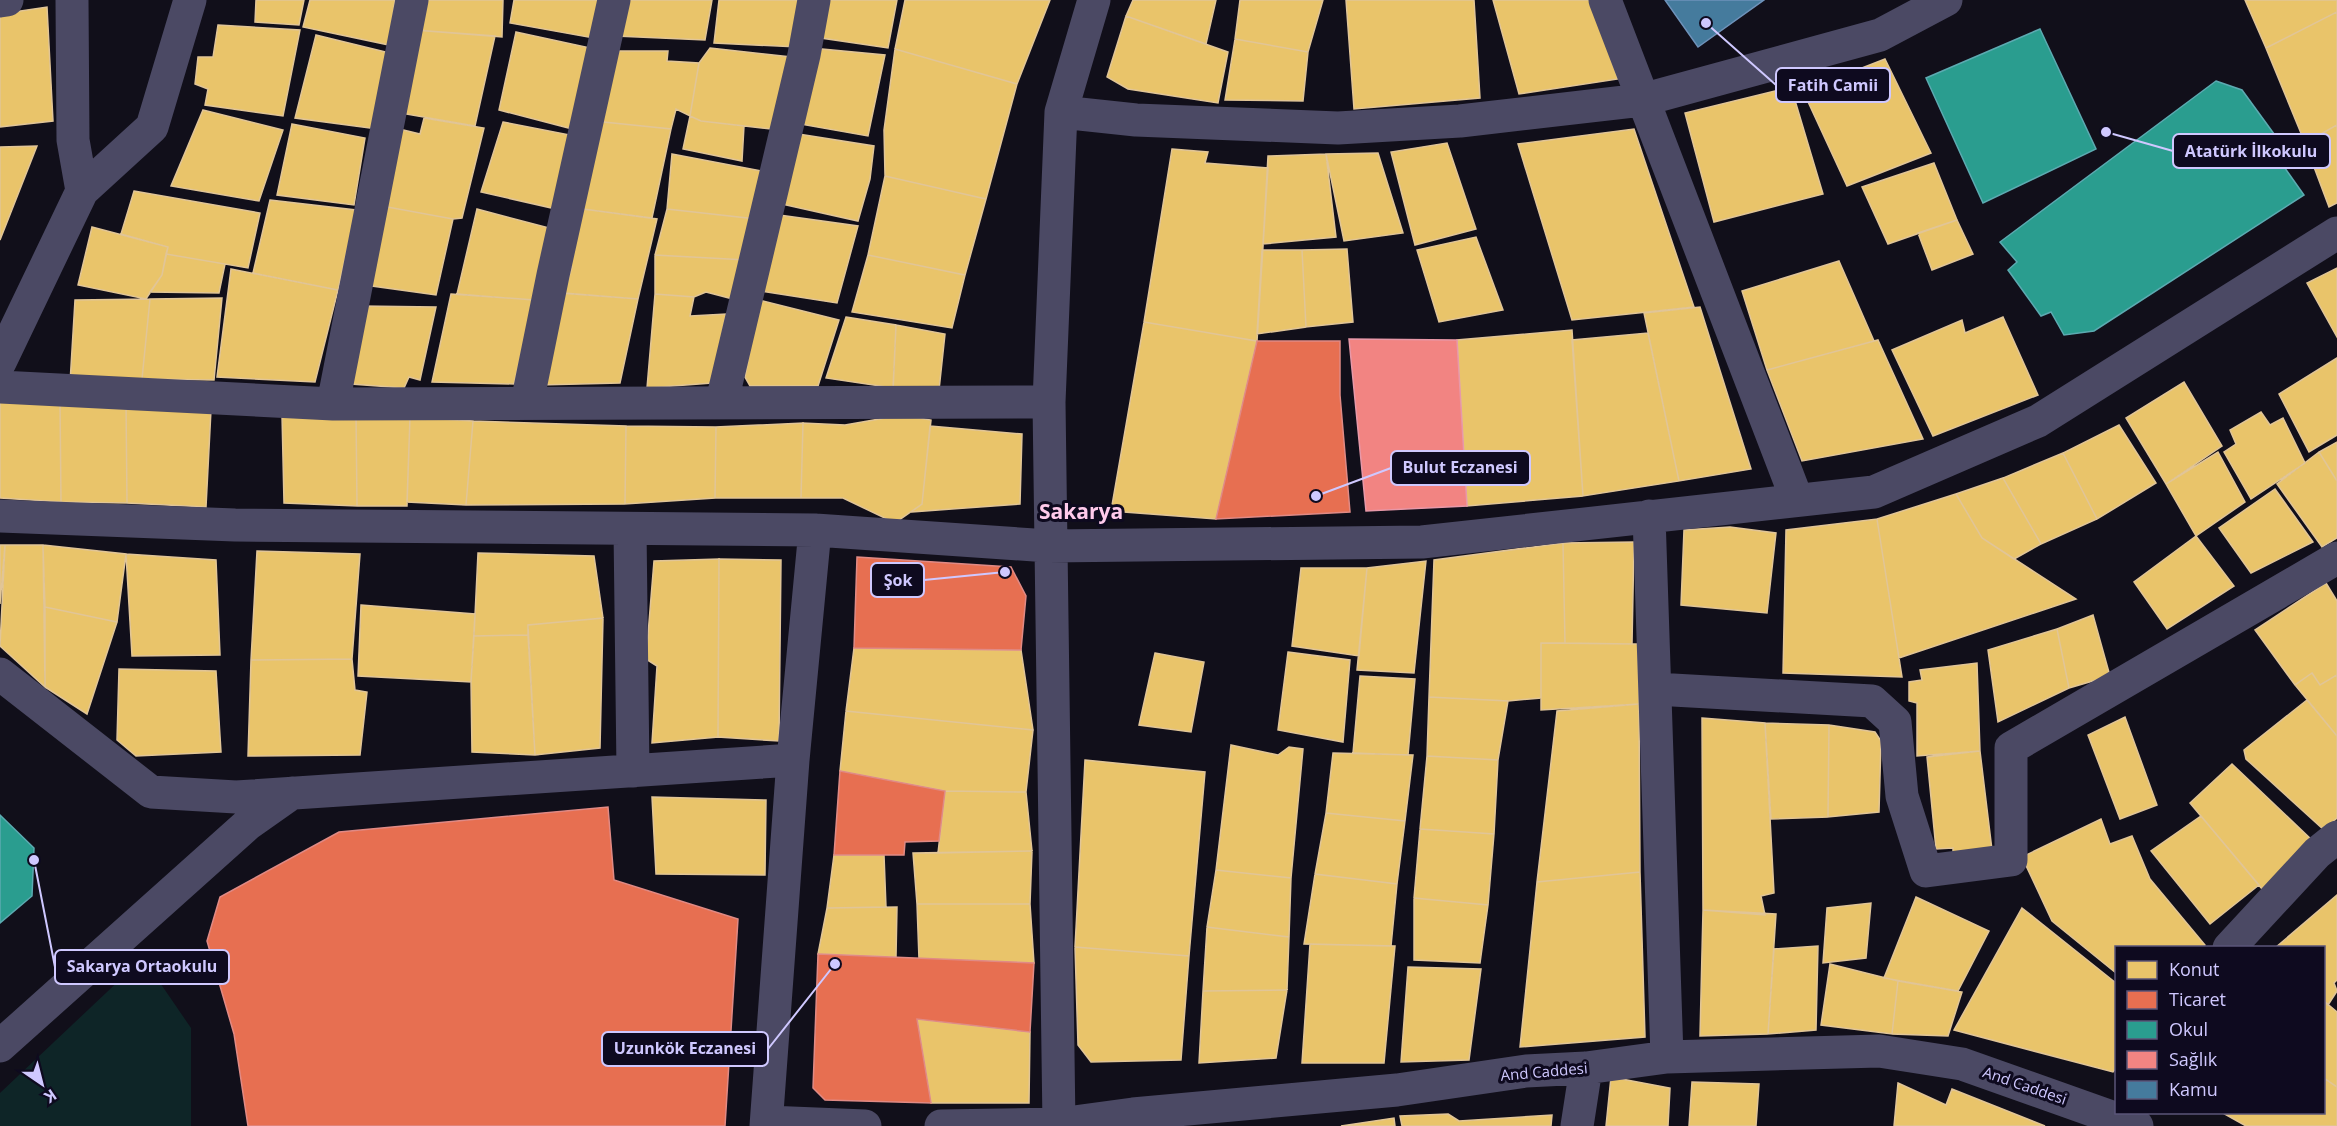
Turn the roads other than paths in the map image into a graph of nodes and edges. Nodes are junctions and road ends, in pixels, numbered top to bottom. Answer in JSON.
{"nodes":[{"id":1,"x":7,"y":0,"type":"edge"},
{"id":2,"x":72,"y":0,"type":"edge"},
{"id":3,"x":190,"y":0,"type":"edge"},
{"id":4,"x":412,"y":0,"type":"edge"},
{"id":5,"x":614,"y":0,"type":"edge"},
{"id":6,"x":814,"y":0,"type":"edge"},
{"id":7,"x":1094,"y":0,"type":"edge"},
{"id":8,"x":1605,"y":0,"type":"edge"},
{"id":9,"x":1946,"y":0,"type":"edge"},
{"id":10,"x":0,"y":1,"type":"edge"},
{"id":11,"x":1642,"y":100,"type":"junction"},
{"id":12,"x":1061,"y":112,"type":"junction"},
{"id":13,"x":82,"y":191,"type":"junction"},
{"id":14,"x":2337,"y":233,"type":"edge"},
{"id":15,"x":0,"y":362,"type":"edge"},
{"id":16,"x":0,"y":387,"type":"edge"},
{"id":17,"x":722,"y":401,"type":"junction"},
{"id":18,"x":1048,"y":402,"type":"junction"},
{"id":19,"x":527,"y":403,"type":"junction"},
{"id":20,"x":333,"y":404,"type":"junction"},
{"id":21,"x":1797,"y":500,"type":"junction"},
{"id":22,"x":0,"y":516,"type":"edge"},
{"id":23,"x":1649,"y":516,"type":"junction"},
{"id":24,"x":630,"y":529,"type":"junction"},
{"id":25,"x":815,"y":530,"type":"junction"},
{"id":26,"x":1049,"y":546,"type":"junction"},
{"id":27,"x":2337,"y":558,"type":"edge"},
{"id":28,"x":0,"y":674,"type":"edge"},
{"id":29,"x":1655,"y":689,"type":"junction"},
{"id":30,"x":794,"y":760,"type":"junction"},
{"id":31,"x":633,"y":771,"type":"junction"},
{"id":32,"x":292,"y":793,"type":"junction"},
{"id":33,"x":2334,"y":846,"type":"edge"},
{"id":34,"x":2231,"y":946,"type":"edge"},
{"id":35,"x":0,"y":1046,"type":"edge"},
{"id":36,"x":1667,"y":1057,"type":"junction"},
{"id":37,"x":1586,"y":1068,"type":"junction"},
{"id":38,"x":2109,"y":1113,"type":"edge"},
{"id":39,"x":767,"y":1124,"type":"edge"},
{"id":40,"x":1059,"y":1125,"type":"edge"},
{"id":41,"x":865,"y":1126,"type":"edge"},
{"id":42,"x":942,"y":1126,"type":"edge"},
{"id":43,"x":1577,"y":1126,"type":"edge"},
{"id":44,"x":2137,"y":1126,"type":"edge"}],
"edges":[{"from":1,"to":10,"type":"street"},
{"from":2,"to":13,"type":"street"},
{"from":3,"to":13,"type":"street"},
{"from":4,"to":20,"type":"street"},
{"from":5,"to":19,"type":"street"},
{"from":6,"to":17,"type":"street"},
{"from":7,"to":12,"type":"street"},
{"from":8,"to":11,"type":"street"},
{"from":9,"to":11,"type":"street"},
{"from":11,"to":12,"type":"street"},
{"from":11,"to":21,"type":"street"},
{"from":12,"to":18,"type":"street"},
{"from":13,"to":15,"type":"street"},
{"from":14,"to":21,"type":"street"},
{"from":16,"to":20,"type":"street"},
{"from":17,"to":18,"type":"street"},
{"from":17,"to":19,"type":"street"},
{"from":18,"to":26,"type":"street"},
{"from":19,"to":20,"type":"street"},
{"from":21,"to":23,"type":"street"},
{"from":22,"to":24,"type":"street"},
{"from":23,"to":26,"type":"street"},
{"from":23,"to":29,"type":"street"},
{"from":24,"to":25,"type":"street"},
{"from":24,"to":31,"type":"street"},
{"from":25,"to":26,"type":"street"},
{"from":25,"to":30,"type":"street"},
{"from":26,"to":40,"type":"street"},
{"from":27,"to":29,"type":"street"},
{"from":28,"to":32,"type":"street"},
{"from":29,"to":36,"type":"street"},
{"from":30,"to":31,"type":"street"},
{"from":30,"to":39,"type":"street"},
{"from":31,"to":32,"type":"street"},
{"from":32,"to":35,"type":"street"},
{"from":33,"to":34,"type":"street"},
{"from":36,"to":37,"type":"street","name":"And Caddesi"},
{"from":36,"to":38,"type":"street","name":"And Caddesi"},
{"from":37,"to":40,"type":"street","name":"And Caddesi"},
{"from":37,"to":43,"type":"street"},
{"from":38,"to":44,"type":"street","name":"And Caddesi"},
{"from":39,"to":41,"type":"street"},
{"from":40,"to":42,"type":"street","name":"And Caddesi"}]}
